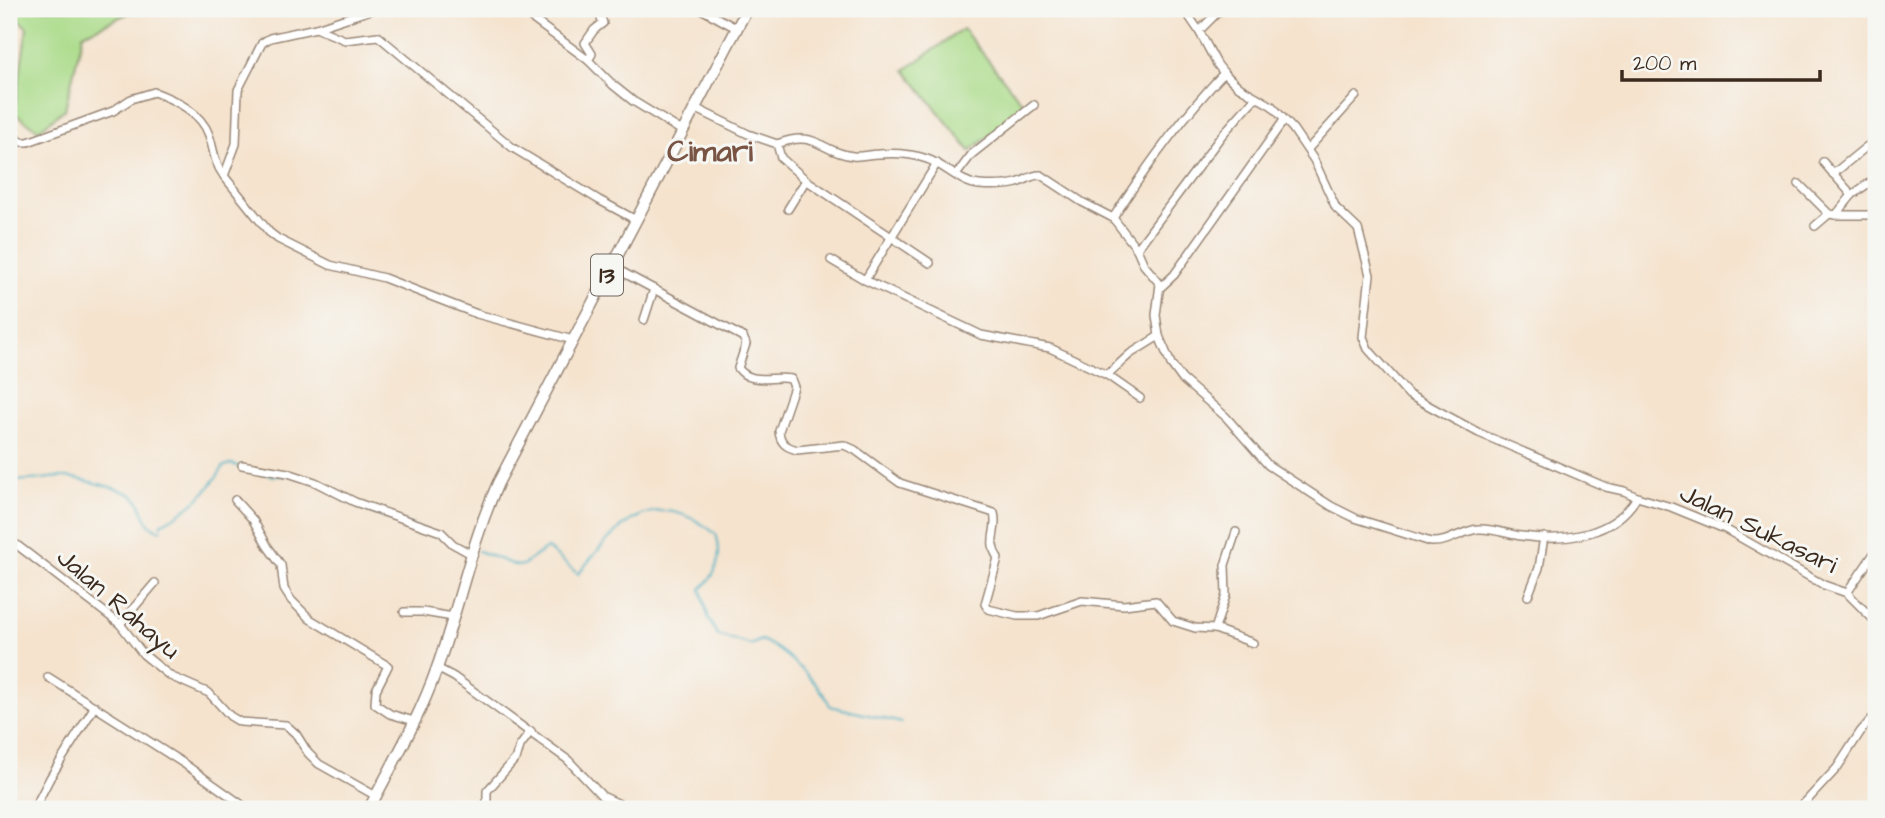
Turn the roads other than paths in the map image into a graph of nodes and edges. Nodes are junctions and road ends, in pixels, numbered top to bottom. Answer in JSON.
{"nodes":[{"id":1,"x":374,"y":9,"type":"edge"},
{"id":2,"x":519,"y":9,"type":"edge"},
{"id":3,"x":608,"y":9,"type":"edge"},
{"id":4,"x":701,"y":9,"type":"edge"},
{"id":5,"x":747,"y":9,"type":"edge"},
{"id":6,"x":1184,"y":9,"type":"edge"},
{"id":7,"x":1221,"y":9,"type":"edge"},
{"id":8,"x":316,"y":28,"type":"junction"},
{"id":9,"x":736,"y":29,"type":"junction"},
{"id":10,"x":1199,"y":31,"type":"junction"},
{"id":11,"x":588,"y":60,"type":"junction"},
{"id":12,"x":1224,"y":74,"type":"junction"},
{"id":13,"x":1356,"y":96,"type":"dead end"},
{"id":14,"x":1256,"y":97,"type":"junction"},
{"id":15,"x":1034,"y":105,"type":"dead end"},
{"id":16,"x":695,"y":108,"type":"junction"},
{"id":17,"x":1284,"y":120,"type":"junction"},
{"id":18,"x":9,"y":131,"type":"edge"},
{"id":19,"x":682,"y":131,"type":"junction"},
{"id":20,"x":777,"y":144,"type":"junction"},
{"id":21,"x":1876,"y":145,"type":"edge"},
{"id":22,"x":1308,"y":149,"type":"junction"},
{"id":23,"x":1822,"y":162,"type":"dead end"},
{"id":24,"x":937,"y":163,"type":"junction"},
{"id":25,"x":1833,"y":174,"type":"junction"},
{"id":26,"x":956,"y":175,"type":"junction"},
{"id":27,"x":224,"y":176,"type":"junction"},
{"id":28,"x":1876,"y":178,"type":"edge"},
{"id":29,"x":806,"y":180,"type":"junction"},
{"id":30,"x":1799,"y":184,"type":"dead end"},
{"id":31,"x":1864,"y":186,"type":"junction"},
{"id":32,"x":1876,"y":187,"type":"edge"},
{"id":33,"x":1852,"y":195,"type":"junction"},
{"id":34,"x":788,"y":209,"type":"dead end"},
{"id":35,"x":1833,"y":215,"type":"junction"},
{"id":36,"x":1876,"y":215,"type":"edge"},
{"id":37,"x":1113,"y":218,"type":"junction"},
{"id":38,"x":636,"y":220,"type":"junction"},
{"id":39,"x":1815,"y":226,"type":"dead end"},
{"id":40,"x":891,"y":238,"type":"junction"},
{"id":41,"x":1136,"y":249,"type":"junction"},
{"id":42,"x":831,"y":260,"type":"dead end"},
{"id":43,"x":930,"y":263,"type":"dead end"},
{"id":44,"x":611,"y":266,"type":"junction"},
{"id":45,"x":865,"y":280,"type":"junction"},
{"id":46,"x":1160,"y":288,"type":"junction"},
{"id":47,"x":654,"y":289,"type":"junction"},
{"id":48,"x":644,"y":320,"type":"dead end"},
{"id":49,"x":1158,"y":336,"type":"junction"},
{"id":50,"x":573,"y":340,"type":"junction"},
{"id":51,"x":1107,"y":375,"type":"junction"},
{"id":52,"x":1140,"y":398,"type":"dead end"},
{"id":53,"x":242,"y":465,"type":"dead end"},
{"id":54,"x":1637,"y":497,"type":"junction"},
{"id":55,"x":235,"y":500,"type":"dead end"},
{"id":56,"x":1236,"y":532,"type":"dead end"},
{"id":57,"x":1544,"y":537,"type":"junction"},
{"id":58,"x":9,"y":539,"type":"edge"},
{"id":59,"x":472,"y":550,"type":"junction"},
{"id":60,"x":1875,"y":552,"type":"edge"},
{"id":61,"x":155,"y":583,"type":"dead end"},
{"id":62,"x":1847,"y":593,"type":"junction"},
{"id":63,"x":1528,"y":596,"type":"dead end"},
{"id":64,"x":404,"y":612,"type":"dead end"},
{"id":65,"x":453,"y":617,"type":"junction"},
{"id":66,"x":1876,"y":622,"type":"edge"},
{"id":67,"x":120,"y":624,"type":"junction"},
{"id":68,"x":1215,"y":629,"type":"junction"},
{"id":69,"x":1253,"y":643,"type":"dead end"},
{"id":70,"x":437,"y":668,"type":"junction"},
{"id":71,"x":48,"y":677,"type":"dead end"},
{"id":72,"x":95,"y":706,"type":"junction"},
{"id":73,"x":1876,"y":714,"type":"edge"},
{"id":74,"x":414,"y":721,"type":"junction"},
{"id":75,"x":531,"y":731,"type":"junction"},
{"id":76,"x":376,"y":796,"type":"junction"},
{"id":77,"x":34,"y":809,"type":"edge"},
{"id":78,"x":248,"y":809,"type":"edge"},
{"id":79,"x":369,"y":809,"type":"edge"},
{"id":80,"x":487,"y":809,"type":"edge"},
{"id":81,"x":631,"y":809,"type":"edge"},
{"id":82,"x":1798,"y":809,"type":"edge"}],
"edges":[{"from":1,"to":8,"type":"street"},
{"from":2,"to":11,"type":"street"},
{"from":3,"to":11,"type":"street"},
{"from":4,"to":9,"type":"street"},
{"from":5,"to":9,"type":"highway","number":"13"},
{"from":6,"to":10,"type":"street"},
{"from":7,"to":10,"type":"street"},
{"from":8,"to":27,"type":"street"},
{"from":8,"to":38,"type":"street"},
{"from":9,"to":16,"type":"highway","number":"13"},
{"from":10,"to":12,"type":"street"},
{"from":11,"to":19,"type":"street"},
{"from":12,"to":14,"type":"street"},
{"from":12,"to":37,"type":"street"},
{"from":13,"to":22,"type":"street"},
{"from":14,"to":17,"type":"street"},
{"from":14,"to":41,"type":"street"},
{"from":15,"to":26,"type":"street"},
{"from":16,"to":19,"type":"highway","number":"13"},
{"from":16,"to":20,"type":"street"},
{"from":17,"to":22,"type":"street"},
{"from":17,"to":46,"type":"street"},
{"from":18,"to":27,"type":"street"},
{"from":19,"to":38,"type":"highway","number":"13"},
{"from":20,"to":24,"type":"street"},
{"from":20,"to":29,"type":"street"},
{"from":21,"to":25,"type":"street"},
{"from":22,"to":54,"type":"street"},
{"from":23,"to":25,"type":"street"},
{"from":24,"to":26,"type":"street"},
{"from":24,"to":40,"type":"street"},
{"from":25,"to":33,"type":"street"},
{"from":26,"to":37,"type":"street"},
{"from":27,"to":50,"type":"street"},
{"from":28,"to":31,"type":"street"},
{"from":29,"to":34,"type":"street"},
{"from":29,"to":40,"type":"street"},
{"from":30,"to":35,"type":"street"},
{"from":31,"to":32,"type":"street"},
{"from":31,"to":33,"type":"street"},
{"from":33,"to":35,"type":"street"},
{"from":35,"to":36,"type":"street"},
{"from":35,"to":39,"type":"street"},
{"from":37,"to":41,"type":"street"},
{"from":38,"to":44,"type":"highway","number":"13"},
{"from":40,"to":43,"type":"street"},
{"from":40,"to":45,"type":"street"},
{"from":41,"to":46,"type":"street"},
{"from":42,"to":45,"type":"street"},
{"from":44,"to":47,"type":"street"},
{"from":44,"to":50,"type":"highway","number":"13"},
{"from":45,"to":51,"type":"street"},
{"from":46,"to":49,"type":"street","name":"Jalan Sukasari"},
{"from":47,"to":48,"type":"street"},
{"from":47,"to":68,"type":"street"},
{"from":49,"to":51,"type":"street"},
{"from":49,"to":57,"type":"street","name":"Jalan Sukasari"},
{"from":50,"to":59,"type":"highway","number":"13"},
{"from":51,"to":52,"type":"street"},
{"from":53,"to":59,"type":"street"},
{"from":54,"to":57,"type":"street","name":"Jalan Sukasari"},
{"from":54,"to":62,"type":"street","name":"Jalan Sukasari"},
{"from":55,"to":74,"type":"street"},
{"from":56,"to":68,"type":"street"},
{"from":57,"to":63,"type":"street"},
{"from":58,"to":67,"type":"street","name":"Jalan Rahayu"},
{"from":59,"to":65,"type":"highway","number":"13"},
{"from":60,"to":62,"type":"street"},
{"from":61,"to":67,"type":"street"},
{"from":62,"to":66,"type":"street","name":"Jalan Sukasari"},
{"from":64,"to":65,"type":"street"},
{"from":65,"to":70,"type":"highway","number":"13"},
{"from":67,"to":76,"type":"street","name":"Jalan Rahayu"},
{"from":68,"to":69,"type":"street"},
{"from":70,"to":74,"type":"highway","number":"13"},
{"from":70,"to":75,"type":"street"},
{"from":71,"to":72,"type":"street"},
{"from":72,"to":77,"type":"street"},
{"from":72,"to":78,"type":"street"},
{"from":73,"to":82,"type":"street"},
{"from":74,"to":76,"type":"highway","number":"13"},
{"from":75,"to":80,"type":"street"},
{"from":75,"to":81,"type":"street"},
{"from":76,"to":79,"type":"highway","number":"13"}]}
